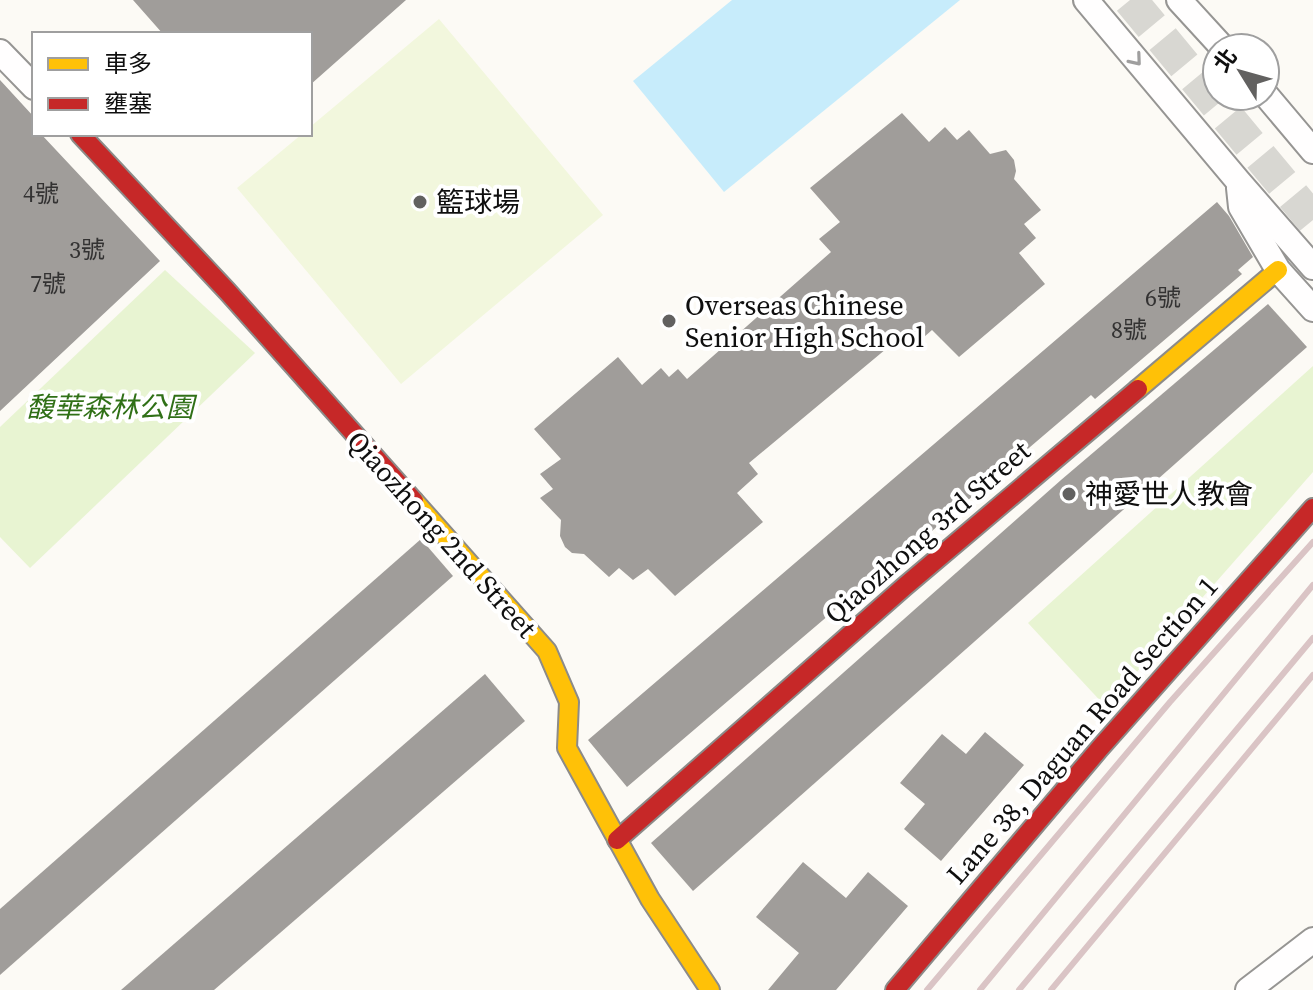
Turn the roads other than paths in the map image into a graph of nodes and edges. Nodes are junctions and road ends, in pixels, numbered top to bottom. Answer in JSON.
{"nodes":[{"id":1,"x":1086,"y":0,"type":"edge"},
{"id":2,"x":1179,"y":0,"type":"edge"},
{"id":3,"x":1208,"y":32,"type":"edge"},
{"id":4,"x":0,"y":52,"type":"edge"},
{"id":5,"x":32,"y":85,"type":"edge"},
{"id":6,"x":1280,"y":112,"type":"edge"},
{"id":7,"x":82,"y":136,"type":"edge"},
{"id":8,"x":1313,"y":151,"type":"edge"},
{"id":9,"x":1238,"y":181,"type":"junction"},
{"id":10,"x":1313,"y":267,"type":"edge"},
{"id":11,"x":1278,"y":270,"type":"junction"},
{"id":12,"x":1313,"y":309,"type":"edge"},
{"id":13,"x":1313,"y":508,"type":"edge"},
{"id":14,"x":617,"y":840,"type":"junction"},
{"id":15,"x":1313,"y":940,"type":"edge"},
{"id":16,"x":710,"y":990,"type":"edge"},
{"id":17,"x":895,"y":990,"type":"edge"},
{"id":18,"x":1248,"y":990,"type":"edge"}],
"edges":[{"from":1,"to":9,"type":"street","one_way":true},
{"from":2,"to":3,"type":"street"},
{"from":4,"to":5,"type":"street"},
{"from":6,"to":8,"type":"street"},
{"from":7,"to":14,"type":"street","name":"Qiaozhong 2nd Street"},
{"from":9,"to":10,"type":"street"},
{"from":9,"to":11,"type":"street"},
{"from":11,"to":12,"type":"street"},
{"from":11,"to":14,"type":"street","name":"Qiaozhong 3rd Street"},
{"from":13,"to":17,"type":"street","name":"Lane 38, Daguan Road Section 1"},
{"from":14,"to":16,"type":"street","name":"Qiaozhong 2nd Street"},
{"from":15,"to":18,"type":"street"}]}
